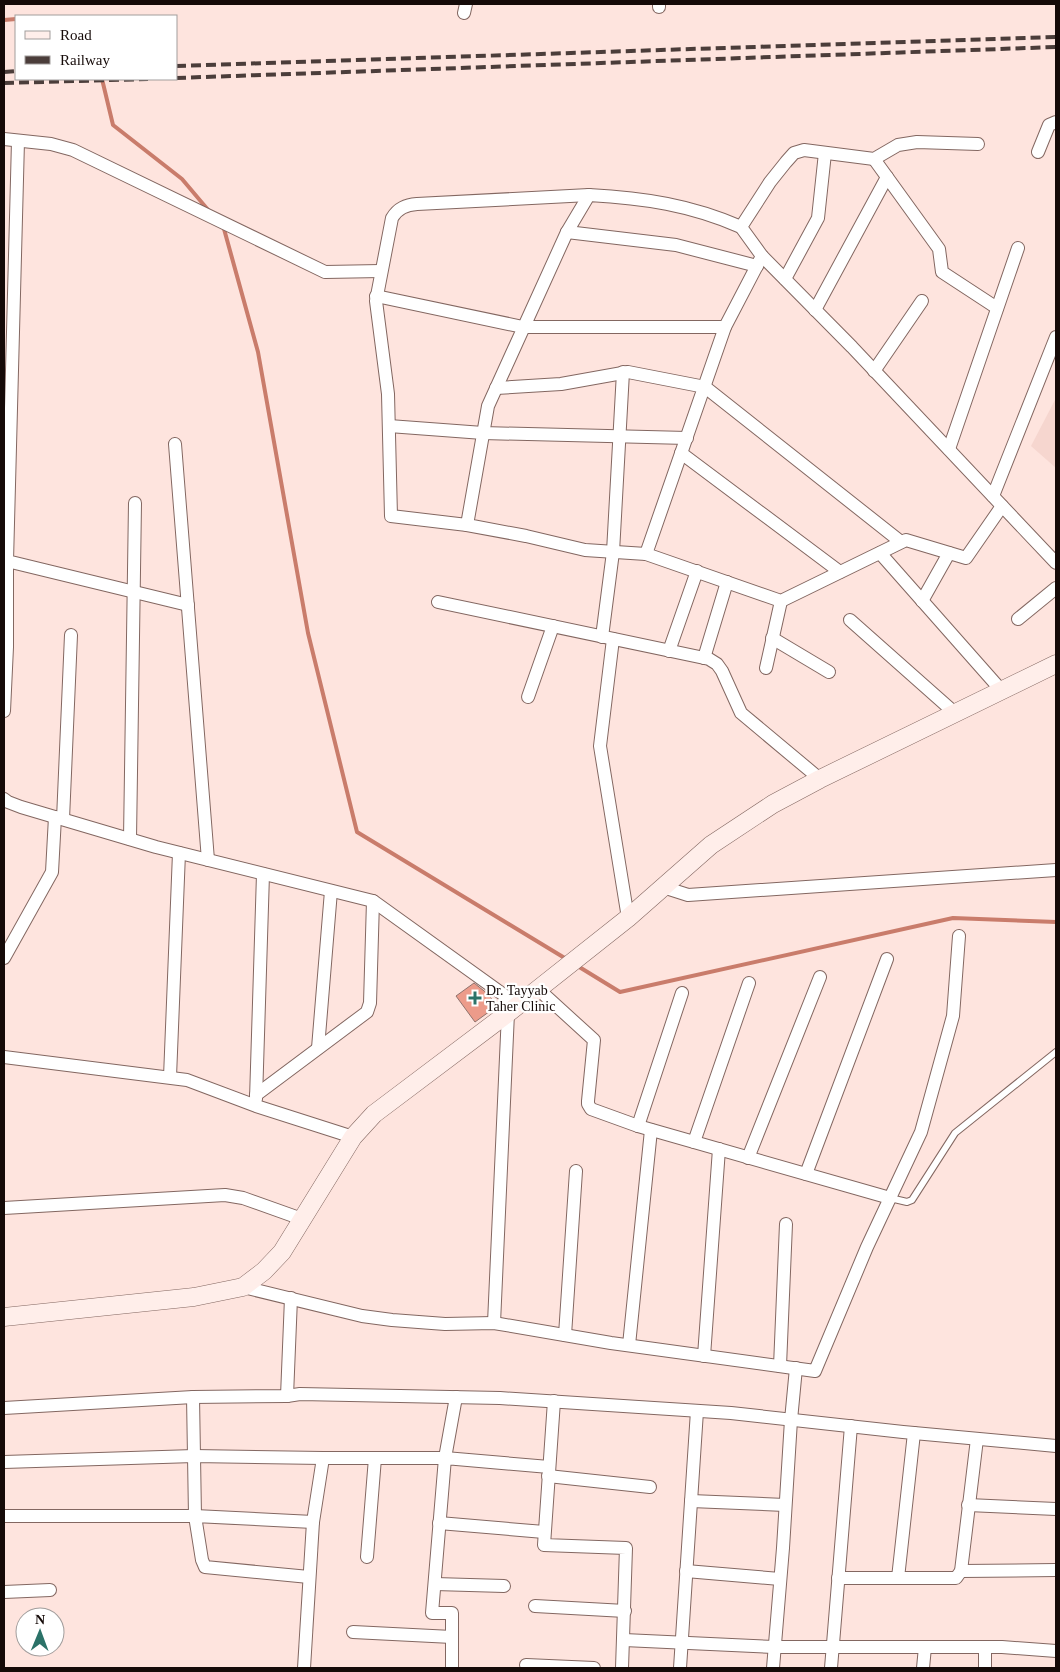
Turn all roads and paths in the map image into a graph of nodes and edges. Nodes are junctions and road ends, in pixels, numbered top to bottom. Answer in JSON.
{"nodes":[{"id":1,"x":1056,"y":122,"type":"edge"},
{"id":2,"x":4,"y":140,"type":"edge"},
{"id":3,"x":18,"y":141,"type":"junction"},
{"id":4,"x":978,"y":144,"type":"dead end"},
{"id":5,"x":1038,"y":152,"type":"dead end"},
{"id":6,"x":825,"y":153,"type":"junction"},
{"id":7,"x":874,"y":159,"type":"junction"},
{"id":8,"x":887,"y":177,"type":"junction"},
{"id":9,"x":589,"y":195,"type":"junction"},
{"id":10,"x":741,"y":227,"type":"junction"},
{"id":11,"x":567,"y":232,"type":"junction"},
{"id":12,"x":1018,"y":248,"type":"dead end"},
{"id":13,"x":759,"y":261,"type":"junction"},
{"id":14,"x":381,"y":271,"type":"junction"},
{"id":15,"x":786,"y":279,"type":"junction"},
{"id":16,"x":376,"y":296,"type":"junction"},
{"id":17,"x":922,"y":301,"type":"dead end"},
{"id":18,"x":997,"y":308,"type":"junction"},
{"id":19,"x":815,"y":310,"type":"junction"},
{"id":20,"x":523,"y":326,"type":"junction"},
{"id":21,"x":725,"y":327,"type":"junction"},
{"id":22,"x":1056,"y":337,"type":"edge"},
{"id":23,"x":9,"y":342,"type":"edge"},
{"id":24,"x":874,"y":371,"type":"junction"},
{"id":25,"x":623,"y":372,"type":"junction"},
{"id":26,"x":705,"y":387,"type":"junction"},
{"id":27,"x":496,"y":388,"type":"junction"},
{"id":28,"x":389,"y":426,"type":"junction"},
{"id":29,"x":484,"y":433,"type":"junction"},
{"id":30,"x":621,"y":436,"type":"junction"},
{"id":31,"x":687,"y":438,"type":"junction"},
{"id":32,"x":175,"y":444,"type":"dead end"},
{"id":33,"x":948,"y":449,"type":"junction"},
{"id":34,"x":681,"y":453,"type":"junction"},
{"id":35,"x":997,"y":501,"type":"junction"},
{"id":36,"x":135,"y":503,"type":"dead end"},
{"id":37,"x":467,"y":524,"type":"junction"},
{"id":38,"x":901,"y":542,"type":"junction"},
{"id":39,"x":613,"y":552,"type":"junction"},
{"id":40,"x":880,"y":553,"type":"junction"},
{"id":41,"x":949,"y":553,"type":"junction"},
{"id":42,"x":646,"y":554,"type":"junction"},
{"id":43,"x":5,"y":561,"type":"edge"},
{"id":44,"x":1056,"y":563,"type":"edge"},
{"id":45,"x":697,"y":572,"type":"junction"},
{"id":46,"x":840,"y":572,"type":"junction"},
{"id":47,"x":727,"y":582,"type":"junction"},
{"id":48,"x":1056,"y":588,"type":"edge"},
{"id":49,"x":133,"y":592,"type":"junction"},
{"id":50,"x":780,"y":601,"type":"junction"},
{"id":51,"x":922,"y":601,"type":"junction"},
{"id":52,"x":438,"y":602,"type":"dead end"},
{"id":53,"x":188,"y":605,"type":"junction"},
{"id":54,"x":1018,"y":619,"type":"dead end"},
{"id":55,"x":850,"y":620,"type":"dead end"},
{"id":56,"x":552,"y":626,"type":"junction"},
{"id":57,"x":71,"y":635,"type":"dead end"},
{"id":58,"x":607,"y":638,"type":"junction"},
{"id":59,"x":772,"y":638,"type":"junction"},
{"id":60,"x":669,"y":651,"type":"junction"},
{"id":61,"x":704,"y":658,"type":"junction"},
{"id":62,"x":1056,"y":664,"type":"edge"},
{"id":63,"x":766,"y":668,"type":"dead end"},
{"id":64,"x":829,"y":672,"type":"dead end"},
{"id":65,"x":1001,"y":690,"type":"junction"},
{"id":66,"x":528,"y":697,"type":"dead end"},
{"id":67,"x":4,"y":711,"type":"edge"},
{"id":68,"x":956,"y":714,"type":"junction"},
{"id":69,"x":820,"y":779,"type":"junction"},
{"id":70,"x":4,"y":799,"type":"edge"},
{"id":71,"x":59,"y":818,"type":"junction"},
{"id":72,"x":130,"y":839,"type":"junction"},
{"id":73,"x":179,"y":853,"type":"junction"},
{"id":74,"x":208,"y":860,"type":"junction"},
{"id":75,"x":1056,"y":870,"type":"edge"},
{"id":76,"x":263,"y":874,"type":"junction"},
{"id":77,"x":663,"y":887,"type":"junction"},
{"id":78,"x":331,"y":891,"type":"junction"},
{"id":79,"x":373,"y":901,"type":"junction"},
{"id":80,"x":628,"y":918,"type":"junction"},
{"id":81,"x":959,"y":936,"type":"dead end"},
{"id":82,"x":4,"y":958,"type":"edge"},
{"id":83,"x":887,"y":959,"type":"dead end"},
{"id":84,"x":820,"y":977,"type":"dead end"},
{"id":85,"x":749,"y":983,"type":"dead end"},
{"id":86,"x":538,"y":989,"type":"junction"},
{"id":87,"x":682,"y":992,"type":"dead end"},
{"id":88,"x":513,"y":1009,"type":"junction"},
{"id":89,"x":318,"y":1048,"type":"junction"},
{"id":90,"x":1056,"y":1052,"type":"edge"},
{"id":91,"x":4,"y":1058,"type":"edge"},
{"id":92,"x":170,"y":1077,"type":"junction"},
{"id":93,"x":256,"y":1100,"type":"junction"},
{"id":94,"x":638,"y":1126,"type":"junction"},
{"id":95,"x":651,"y":1130,"type":"junction"},
{"id":96,"x":353,"y":1136,"type":"junction"},
{"id":97,"x":694,"y":1142,"type":"junction"},
{"id":98,"x":719,"y":1150,"type":"junction"},
{"id":99,"x":748,"y":1158,"type":"junction"},
{"id":100,"x":576,"y":1171,"type":"dead end"},
{"id":101,"x":806,"y":1174,"type":"junction"},
{"id":102,"x":890,"y":1198,"type":"junction"},
{"id":103,"x":4,"y":1208,"type":"edge"},
{"id":104,"x":302,"y":1219,"type":"junction"},
{"id":105,"x":786,"y":1224,"type":"dead end"},
{"id":106,"x":243,"y":1287,"type":"junction"},
{"id":107,"x":291,"y":1298,"type":"junction"},
{"id":108,"x":4,"y":1316,"type":"edge"},
{"id":109,"x":494,"y":1323,"type":"junction"},
{"id":110,"x":565,"y":1335,"type":"junction"},
{"id":111,"x":629,"y":1345,"type":"junction"},
{"id":112,"x":704,"y":1356,"type":"junction"},
{"id":113,"x":780,"y":1366,"type":"junction"},
{"id":114,"x":796,"y":1368,"type":"junction"},
{"id":115,"x":287,"y":1396,"type":"junction"},
{"id":116,"x":193,"y":1397,"type":"junction"},
{"id":117,"x":456,"y":1397,"type":"junction"},
{"id":118,"x":554,"y":1401,"type":"junction"},
{"id":119,"x":4,"y":1408,"type":"edge"},
{"id":120,"x":697,"y":1411,"type":"junction"},
{"id":121,"x":791,"y":1420,"type":"junction"},
{"id":122,"x":851,"y":1426,"type":"junction"},
{"id":123,"x":914,"y":1433,"type":"junction"},
{"id":124,"x":976,"y":1439,"type":"junction"},
{"id":125,"x":1056,"y":1446,"type":"edge"},
{"id":126,"x":194,"y":1456,"type":"junction"},
{"id":127,"x":323,"y":1458,"type":"junction"},
{"id":128,"x":375,"y":1458,"type":"junction"},
{"id":129,"x":445,"y":1458,"type":"junction"},
{"id":130,"x":4,"y":1462,"type":"edge"},
{"id":131,"x":549,"y":1472,"type":"junction"},
{"id":132,"x":650,"y":1487,"type":"dead end"},
{"id":133,"x":691,"y":1501,"type":"junction"},
{"id":134,"x":786,"y":1505,"type":"junction"},
{"id":135,"x":968,"y":1505,"type":"junction"},
{"id":136,"x":1056,"y":1509,"type":"edge"},
{"id":137,"x":4,"y":1516,"type":"edge"},
{"id":138,"x":195,"y":1516,"type":"junction"},
{"id":139,"x":313,"y":1522,"type":"junction"},
{"id":140,"x":439,"y":1523,"type":"junction"},
{"id":141,"x":544,"y":1532,"type":"junction"},
{"id":142,"x":367,"y":1557,"type":"dead end"},
{"id":143,"x":1056,"y":1570,"type":"edge"},
{"id":144,"x":686,"y":1571,"type":"junction"},
{"id":145,"x":961,"y":1571,"type":"junction"},
{"id":146,"x":310,"y":1577,"type":"junction"},
{"id":147,"x":838,"y":1578,"type":"junction"},
{"id":148,"x":898,"y":1578,"type":"junction"},
{"id":149,"x":780,"y":1579,"type":"junction"},
{"id":150,"x":434,"y":1584,"type":"junction"},
{"id":151,"x":504,"y":1586,"type":"dead end"},
{"id":152,"x":50,"y":1590,"type":"dead end"},
{"id":153,"x":4,"y":1592,"type":"edge"},
{"id":154,"x":535,"y":1606,"type":"dead end"},
{"id":155,"x":625,"y":1611,"type":"junction"},
{"id":156,"x":353,"y":1632,"type":"dead end"},
{"id":157,"x":452,"y":1637,"type":"junction"},
{"id":158,"x":624,"y":1640,"type":"junction"},
{"id":159,"x":681,"y":1642,"type":"junction"},
{"id":160,"x":774,"y":1647,"type":"junction"},
{"id":161,"x":832,"y":1647,"type":"junction"},
{"id":162,"x":925,"y":1647,"type":"junction"},
{"id":163,"x":985,"y":1647,"type":"junction"},
{"id":164,"x":1056,"y":1650,"type":"edge"},
{"id":165,"x":526,"y":1664,"type":"dead end"},
{"id":166,"x":304,"y":1668,"type":"edge"},
{"id":167,"x":452,"y":1668,"type":"edge"},
{"id":168,"x":594,"y":1668,"type":"edge"},
{"id":169,"x":622,"y":1668,"type":"edge"},
{"id":170,"x":680,"y":1668,"type":"edge"},
{"id":171,"x":773,"y":1668,"type":"edge"},
{"id":172,"x":831,"y":1668,"type":"edge"},
{"id":173,"x":923,"y":1668,"type":"edge"},
{"id":174,"x":985,"y":1668,"type":"edge"}],
"edges":[{"from":1,"to":5,"type":"street"},
{"from":2,"to":3,"type":"street"},
{"from":3,"to":14,"type":"street"},
{"from":3,"to":23,"type":"street"},
{"from":4,"to":7,"type":"street"},
{"from":6,"to":7,"type":"street"},
{"from":6,"to":10,"type":"street"},
{"from":6,"to":15,"type":"street"},
{"from":7,"to":8,"type":"street"},
{"from":8,"to":18,"type":"street"},
{"from":8,"to":19,"type":"street"},
{"from":9,"to":10,"type":"street"},
{"from":9,"to":11,"type":"street"},
{"from":9,"to":14,"type":"street"},
{"from":10,"to":13,"type":"street"},
{"from":11,"to":13,"type":"street"},
{"from":11,"to":20,"type":"street"},
{"from":12,"to":18,"type":"street"},
{"from":13,"to":15,"type":"street"},
{"from":13,"to":21,"type":"street"},
{"from":14,"to":16,"type":"street"},
{"from":15,"to":19,"type":"street"},
{"from":16,"to":20,"type":"street"},
{"from":16,"to":28,"type":"street"},
{"from":17,"to":24,"type":"street"},
{"from":18,"to":33,"type":"street"},
{"from":19,"to":24,"type":"street"},
{"from":20,"to":21,"type":"street"},
{"from":20,"to":27,"type":"street"},
{"from":21,"to":26,"type":"street"},
{"from":22,"to":35,"type":"street"},
{"from":23,"to":43,"type":"street"},
{"from":24,"to":33,"type":"street"},
{"from":25,"to":26,"type":"street"},
{"from":25,"to":27,"type":"street"},
{"from":25,"to":30,"type":"street"},
{"from":26,"to":31,"type":"street"},
{"from":26,"to":38,"type":"street"},
{"from":27,"to":29,"type":"street"},
{"from":28,"to":29,"type":"street"},
{"from":28,"to":37,"type":"street"},
{"from":29,"to":30,"type":"street"},
{"from":29,"to":37,"type":"street"},
{"from":30,"to":31,"type":"street"},
{"from":30,"to":39,"type":"street"},
{"from":31,"to":34,"type":"street"},
{"from":32,"to":53,"type":"street"},
{"from":33,"to":35,"type":"street"},
{"from":34,"to":42,"type":"street"},
{"from":34,"to":46,"type":"street"},
{"from":35,"to":41,"type":"street"},
{"from":35,"to":44,"type":"street"},
{"from":36,"to":49,"type":"street"},
{"from":37,"to":39,"type":"street"},
{"from":38,"to":40,"type":"street"},
{"from":38,"to":41,"type":"street"},
{"from":39,"to":42,"type":"street"},
{"from":39,"to":58,"type":"street"},
{"from":40,"to":46,"type":"street"},
{"from":40,"to":51,"type":"street"},
{"from":41,"to":51,"type":"street"},
{"from":42,"to":45,"type":"street"},
{"from":43,"to":49,"type":"street"},
{"from":43,"to":67,"type":"street"},
{"from":45,"to":47,"type":"street"},
{"from":45,"to":60,"type":"street"},
{"from":46,"to":50,"type":"street"},
{"from":47,"to":50,"type":"street"},
{"from":47,"to":61,"type":"street"},
{"from":48,"to":54,"type":"street"},
{"from":49,"to":53,"type":"street"},
{"from":49,"to":72,"type":"street"},
{"from":50,"to":59,"type":"street"},
{"from":51,"to":65,"type":"street"},
{"from":52,"to":56,"type":"street"},
{"from":53,"to":74,"type":"street"},
{"from":55,"to":68,"type":"street"},
{"from":56,"to":58,"type":"street"},
{"from":56,"to":66,"type":"street"},
{"from":57,"to":71,"type":"street"},
{"from":58,"to":60,"type":"street"},
{"from":58,"to":80,"type":"street"},
{"from":59,"to":63,"type":"street"},
{"from":59,"to":64,"type":"street"},
{"from":60,"to":61,"type":"street"},
{"from":61,"to":69,"type":"street"},
{"from":62,"to":65,"type":"street"},
{"from":65,"to":68,"type":"street"},
{"from":68,"to":69,"type":"street"},
{"from":69,"to":77,"type":"street"},
{"from":70,"to":71,"type":"street"},
{"from":71,"to":72,"type":"street"},
{"from":71,"to":82,"type":"street"},
{"from":72,"to":73,"type":"street"},
{"from":73,"to":74,"type":"street"},
{"from":73,"to":92,"type":"street"},
{"from":74,"to":76,"type":"street"},
{"from":75,"to":77,"type":"street"},
{"from":76,"to":78,"type":"street"},
{"from":76,"to":93,"type":"street"},
{"from":77,"to":80,"type":"street"},
{"from":78,"to":79,"type":"street"},
{"from":78,"to":89,"type":"street"},
{"from":79,"to":88,"type":"street"},
{"from":79,"to":89,"type":"street"},
{"from":80,"to":86,"type":"street"},
{"from":81,"to":102,"type":"street"},
{"from":83,"to":101,"type":"street"},
{"from":84,"to":99,"type":"street"},
{"from":85,"to":97,"type":"street"},
{"from":86,"to":88,"type":"street"},
{"from":86,"to":94,"type":"street"},
{"from":87,"to":94,"type":"street"},
{"from":88,"to":96,"type":"street"},
{"from":88,"to":109,"type":"street"},
{"from":89,"to":93,"type":"street"},
{"from":90,"to":102,"type":"lane"},
{"from":91,"to":92,"type":"street"},
{"from":92,"to":93,"type":"street"},
{"from":93,"to":96,"type":"street"},
{"from":94,"to":95,"type":"street"},
{"from":95,"to":97,"type":"street"},
{"from":95,"to":111,"type":"street"},
{"from":96,"to":104,"type":"street"},
{"from":97,"to":98,"type":"street"},
{"from":98,"to":99,"type":"street"},
{"from":98,"to":112,"type":"street"},
{"from":99,"to":101,"type":"street"},
{"from":100,"to":110,"type":"street"},
{"from":101,"to":102,"type":"street"},
{"from":102,"to":114,"type":"street"},
{"from":103,"to":104,"type":"street"},
{"from":104,"to":106,"type":"street"},
{"from":105,"to":113,"type":"street"},
{"from":106,"to":107,"type":"street"},
{"from":106,"to":108,"type":"street"},
{"from":107,"to":109,"type":"street"},
{"from":107,"to":115,"type":"street"},
{"from":109,"to":110,"type":"street"},
{"from":110,"to":111,"type":"street"},
{"from":111,"to":112,"type":"street"},
{"from":112,"to":113,"type":"street"},
{"from":113,"to":114,"type":"street"},
{"from":114,"to":121,"type":"street"},
{"from":115,"to":116,"type":"street"},
{"from":115,"to":117,"type":"street"},
{"from":116,"to":119,"type":"street"},
{"from":116,"to":126,"type":"street"},
{"from":117,"to":118,"type":"street"},
{"from":117,"to":129,"type":"street"},
{"from":118,"to":120,"type":"street"},
{"from":118,"to":131,"type":"street"},
{"from":120,"to":121,"type":"street"},
{"from":120,"to":133,"type":"street"},
{"from":121,"to":122,"type":"street"},
{"from":121,"to":134,"type":"street"},
{"from":122,"to":123,"type":"street"},
{"from":122,"to":147,"type":"street"},
{"from":123,"to":124,"type":"street"},
{"from":123,"to":148,"type":"street"},
{"from":124,"to":125,"type":"street"},
{"from":124,"to":135,"type":"street"},
{"from":126,"to":127,"type":"street"},
{"from":126,"to":130,"type":"street"},
{"from":126,"to":138,"type":"street"},
{"from":127,"to":128,"type":"street"},
{"from":127,"to":139,"type":"street"},
{"from":128,"to":129,"type":"street"},
{"from":128,"to":142,"type":"street"},
{"from":129,"to":131,"type":"street"},
{"from":129,"to":140,"type":"street"},
{"from":131,"to":132,"type":"street"},
{"from":131,"to":141,"type":"street"},
{"from":133,"to":134,"type":"street"},
{"from":133,"to":144,"type":"street"},
{"from":134,"to":149,"type":"street"},
{"from":135,"to":136,"type":"street"},
{"from":135,"to":145,"type":"street"},
{"from":137,"to":138,"type":"street"},
{"from":138,"to":139,"type":"street"},
{"from":138,"to":146,"type":"street"},
{"from":139,"to":146,"type":"street"},
{"from":140,"to":141,"type":"street"},
{"from":140,"to":150,"type":"street"},
{"from":141,"to":155,"type":"street"},
{"from":143,"to":145,"type":"street"},
{"from":144,"to":149,"type":"street"},
{"from":144,"to":159,"type":"street"},
{"from":145,"to":148,"type":"street"},
{"from":146,"to":166,"type":"street"},
{"from":147,"to":148,"type":"street"},
{"from":147,"to":161,"type":"street"},
{"from":149,"to":160,"type":"street"},
{"from":150,"to":151,"type":"street"},
{"from":150,"to":157,"type":"street"},
{"from":152,"to":153,"type":"street"},
{"from":154,"to":155,"type":"street"},
{"from":155,"to":158,"type":"street"},
{"from":156,"to":157,"type":"street"},
{"from":157,"to":167,"type":"street"},
{"from":158,"to":159,"type":"street"},
{"from":158,"to":169,"type":"street"},
{"from":159,"to":160,"type":"street"},
{"from":159,"to":170,"type":"street"},
{"from":160,"to":161,"type":"street"},
{"from":160,"to":171,"type":"street"},
{"from":161,"to":162,"type":"street"},
{"from":161,"to":172,"type":"street"},
{"from":162,"to":163,"type":"street"},
{"from":162,"to":173,"type":"street"},
{"from":163,"to":164,"type":"street"},
{"from":163,"to":174,"type":"street"},
{"from":165,"to":168,"type":"street"}]}
